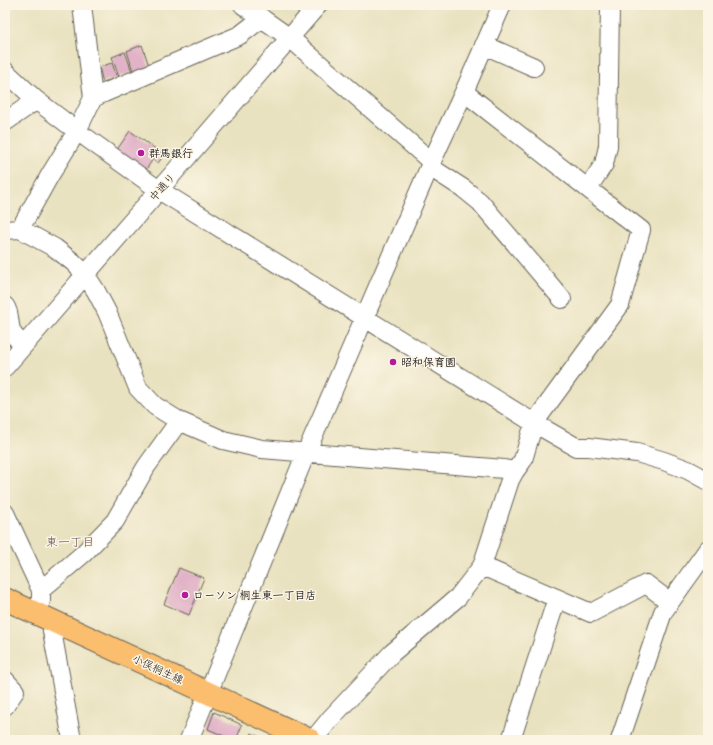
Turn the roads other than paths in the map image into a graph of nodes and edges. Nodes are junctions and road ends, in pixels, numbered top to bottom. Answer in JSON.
{"nodes":[{"id":1,"x":82,"y":5,"type":"edge"},
{"id":2,"x":243,"y":5,"type":"edge"},
{"id":3,"x":318,"y":5,"type":"edge"},
{"id":4,"x":502,"y":5,"type":"edge"},
{"id":5,"x":610,"y":5,"type":"edge"},
{"id":6,"x":262,"y":18,"type":"junction"},
{"id":7,"x":290,"y":38,"type":"junction"},
{"id":8,"x":484,"y":45,"type":"junction"},
{"id":9,"x":534,"y":67,"type":"dead end"},
{"id":10,"x":5,"y":71,"type":"edge"},
{"id":11,"x":464,"y":92,"type":"junction"},
{"id":12,"x":93,"y":98,"type":"junction"},
{"id":13,"x":36,"y":100,"type":"junction"},
{"id":14,"x":5,"y":122,"type":"edge"},
{"id":15,"x":77,"y":131,"type":"junction"},
{"id":16,"x":431,"y":164,"type":"junction"},
{"id":17,"x":588,"y":188,"type":"junction"},
{"id":18,"x":159,"y":190,"type":"junction"},
{"id":19,"x":12,"y":230,"type":"edge"},
{"id":20,"x":85,"y":274,"type":"junction"},
{"id":21,"x":562,"y":299,"type":"dead end"},
{"id":22,"x":5,"y":306,"type":"edge"},
{"id":23,"x":364,"y":318,"type":"junction"},
{"id":24,"x":23,"y":345,"type":"junction"},
{"id":25,"x":5,"y":367,"type":"edge"},
{"id":26,"x":179,"y":421,"type":"junction"},
{"id":27,"x":534,"y":423,"type":"junction"},
{"id":28,"x":306,"y":453,"type":"junction"},
{"id":29,"x":515,"y":471,"type":"junction"},
{"id":30,"x":708,"y":481,"type":"edge"},
{"id":31,"x":5,"y":513,"type":"edge"},
{"id":32,"x":708,"y":549,"type":"edge"},
{"id":33,"x":482,"y":566,"type":"junction"},
{"id":34,"x":41,"y":590,"type":"junction"},
{"id":35,"x":557,"y":598,"type":"junction"},
{"id":36,"x":6,"y":601,"type":"edge"},
{"id":37,"x":670,"y":602,"type":"junction"},
{"id":38,"x":45,"y":617,"type":"junction"},
{"id":39,"x":5,"y":680,"type":"edge"},
{"id":40,"x":209,"y":692,"type":"junction"},
{"id":41,"x":5,"y":706,"type":"edge"},
{"id":42,"x":307,"y":739,"type":"edge"},
{"id":43,"x":624,"y":739,"type":"edge"},
{"id":44,"x":72,"y":740,"type":"edge"},
{"id":45,"x":189,"y":740,"type":"edge"},
{"id":46,"x":511,"y":740,"type":"edge"}],
"edges":[{"from":1,"to":12,"type":"street"},
{"from":2,"to":6,"type":"street"},
{"from":3,"to":7,"type":"street","name":"中通り"},
{"from":4,"to":8,"type":"street"},
{"from":5,"to":17,"type":"street"},
{"from":6,"to":7,"type":"street"},
{"from":6,"to":12,"type":"street"},
{"from":7,"to":16,"type":"street"},
{"from":7,"to":18,"type":"street","name":"中通り"},
{"from":8,"to":9,"type":"street"},
{"from":8,"to":11,"type":"street"},
{"from":10,"to":13,"type":"street"},
{"from":11,"to":16,"type":"street"},
{"from":11,"to":17,"type":"street"},
{"from":12,"to":15,"type":"street"},
{"from":13,"to":14,"type":"street"},
{"from":13,"to":15,"type":"street"},
{"from":15,"to":18,"type":"street"},
{"from":15,"to":19,"type":"street"},
{"from":16,"to":21,"type":"street"},
{"from":16,"to":23,"type":"street"},
{"from":17,"to":27,"type":"street"},
{"from":18,"to":20,"type":"street","name":"中通り"},
{"from":18,"to":23,"type":"street"},
{"from":19,"to":20,"type":"street"},
{"from":20,"to":24,"type":"street","name":"中通り"},
{"from":20,"to":26,"type":"street"},
{"from":22,"to":24,"type":"street"},
{"from":23,"to":27,"type":"street"},
{"from":23,"to":28,"type":"street"},
{"from":24,"to":25,"type":"street","name":"中通り"},
{"from":26,"to":28,"type":"street"},
{"from":26,"to":34,"type":"street"},
{"from":27,"to":29,"type":"street"},
{"from":27,"to":30,"type":"street"},
{"from":28,"to":29,"type":"street"},
{"from":28,"to":40,"type":"street"},
{"from":29,"to":33,"type":"street"},
{"from":31,"to":34,"type":"street"},
{"from":32,"to":37,"type":"street"},
{"from":33,"to":35,"type":"street"},
{"from":33,"to":42,"type":"street"},
{"from":34,"to":38,"type":"street"},
{"from":35,"to":37,"type":"street"},
{"from":35,"to":46,"type":"street"},
{"from":36,"to":38,"type":"main road","name":"小俣桐生線"},
{"from":37,"to":43,"type":"street"},
{"from":38,"to":40,"type":"main road","name":"小俣桐生線"},
{"from":38,"to":44,"type":"street"},
{"from":39,"to":41,"type":"street"},
{"from":40,"to":42,"type":"main road","name":"小俣桐生線"},
{"from":40,"to":45,"type":"street"}]}
